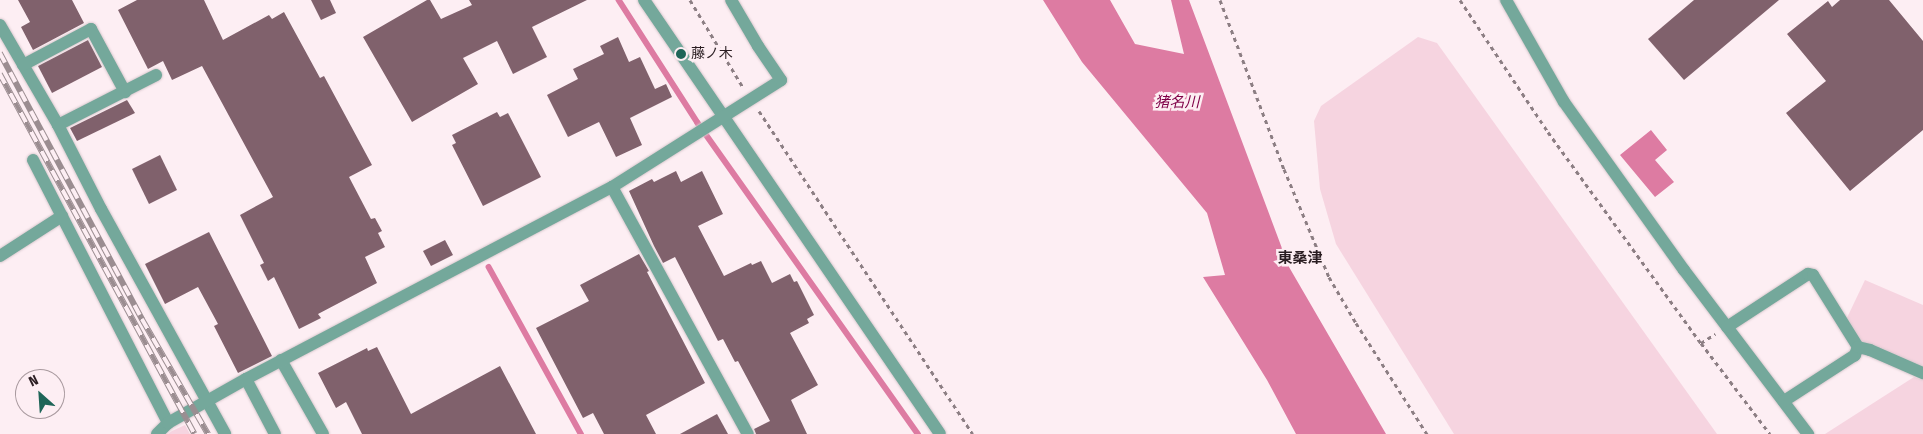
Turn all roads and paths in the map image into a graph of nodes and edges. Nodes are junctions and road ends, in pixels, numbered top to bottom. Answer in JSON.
{"nodes":[{"id":1,"x":644,"y":0,"type":"edge"},
{"id":2,"x":690,"y":0,"type":"edge"},
{"id":3,"x":731,"y":0,"type":"edge"},
{"id":4,"x":1220,"y":0,"type":"edge"},
{"id":5,"x":1460,"y":0,"type":"edge"},
{"id":6,"x":1506,"y":0,"type":"edge"},
{"id":7,"x":0,"y":25,"type":"edge"},
{"id":8,"x":23,"y":65,"type":"junction"},
{"id":9,"x":156,"y":75,"type":"dead end"},
{"id":10,"x":125,"y":92,"type":"junction"},
{"id":11,"x":751,"y":98,"type":"junction"},
{"id":12,"x":723,"y":116,"type":"junction"},
{"id":13,"x":58,"y":126,"type":"junction"},
{"id":14,"x":33,"y":160,"type":"dead end"},
{"id":15,"x":612,"y":187,"type":"junction"},
{"id":16,"x":62,"y":216,"type":"junction"},
{"id":17,"x":0,"y":256,"type":"edge"},
{"id":18,"x":1727,"y":327,"type":"junction"},
{"id":19,"x":1858,"y":347,"type":"junction"},
{"id":20,"x":281,"y":360,"type":"junction"},
{"id":21,"x":1923,"y":373,"type":"edge"},
{"id":22,"x":246,"y":379,"type":"junction"},
{"id":23,"x":207,"y":401,"type":"junction"},
{"id":24,"x":1784,"y":401,"type":"junction"},
{"id":25,"x":168,"y":423,"type":"junction"},
{"id":26,"x":156,"y":434,"type":"edge"},
{"id":27,"x":225,"y":434,"type":"edge"},
{"id":28,"x":275,"y":434,"type":"edge"},
{"id":29,"x":323,"y":434,"type":"edge"},
{"id":30,"x":748,"y":434,"type":"edge"},
{"id":31,"x":940,"y":434,"type":"edge"},
{"id":32,"x":973,"y":434,"type":"edge"},
{"id":33,"x":1427,"y":434,"type":"edge"},
{"id":34,"x":1770,"y":434,"type":"edge"},
{"id":35,"x":1808,"y":434,"type":"edge"}],
"edges":[{"from":1,"to":12,"type":"street"},
{"from":2,"to":11,"type":"path"},
{"from":3,"to":11,"type":"street"},
{"from":4,"to":33,"type":"path"},
{"from":5,"to":34,"type":"path"},
{"from":6,"to":18,"type":"street"},
{"from":7,"to":8,"type":"street"},
{"from":8,"to":10,"type":"street"},
{"from":8,"to":13,"type":"street"},
{"from":9,"to":10,"type":"street"},
{"from":10,"to":13,"type":"street"},
{"from":11,"to":12,"type":"street"},
{"from":11,"to":32,"type":"path"},
{"from":12,"to":15,"type":"street"},
{"from":12,"to":31,"type":"street"},
{"from":13,"to":23,"type":"street"},
{"from":14,"to":16,"type":"street"},
{"from":15,"to":20,"type":"street"},
{"from":15,"to":30,"type":"street"},
{"from":16,"to":17,"type":"street"},
{"from":16,"to":25,"type":"street"},
{"from":18,"to":19,"type":"street"},
{"from":18,"to":24,"type":"street"},
{"from":19,"to":21,"type":"street"},
{"from":19,"to":24,"type":"street"},
{"from":20,"to":22,"type":"street"},
{"from":20,"to":29,"type":"street"},
{"from":22,"to":23,"type":"street"},
{"from":22,"to":28,"type":"street"},
{"from":23,"to":25,"type":"street"},
{"from":23,"to":27,"type":"street"},
{"from":24,"to":35,"type":"street"},
{"from":25,"to":26,"type":"street"}]}
